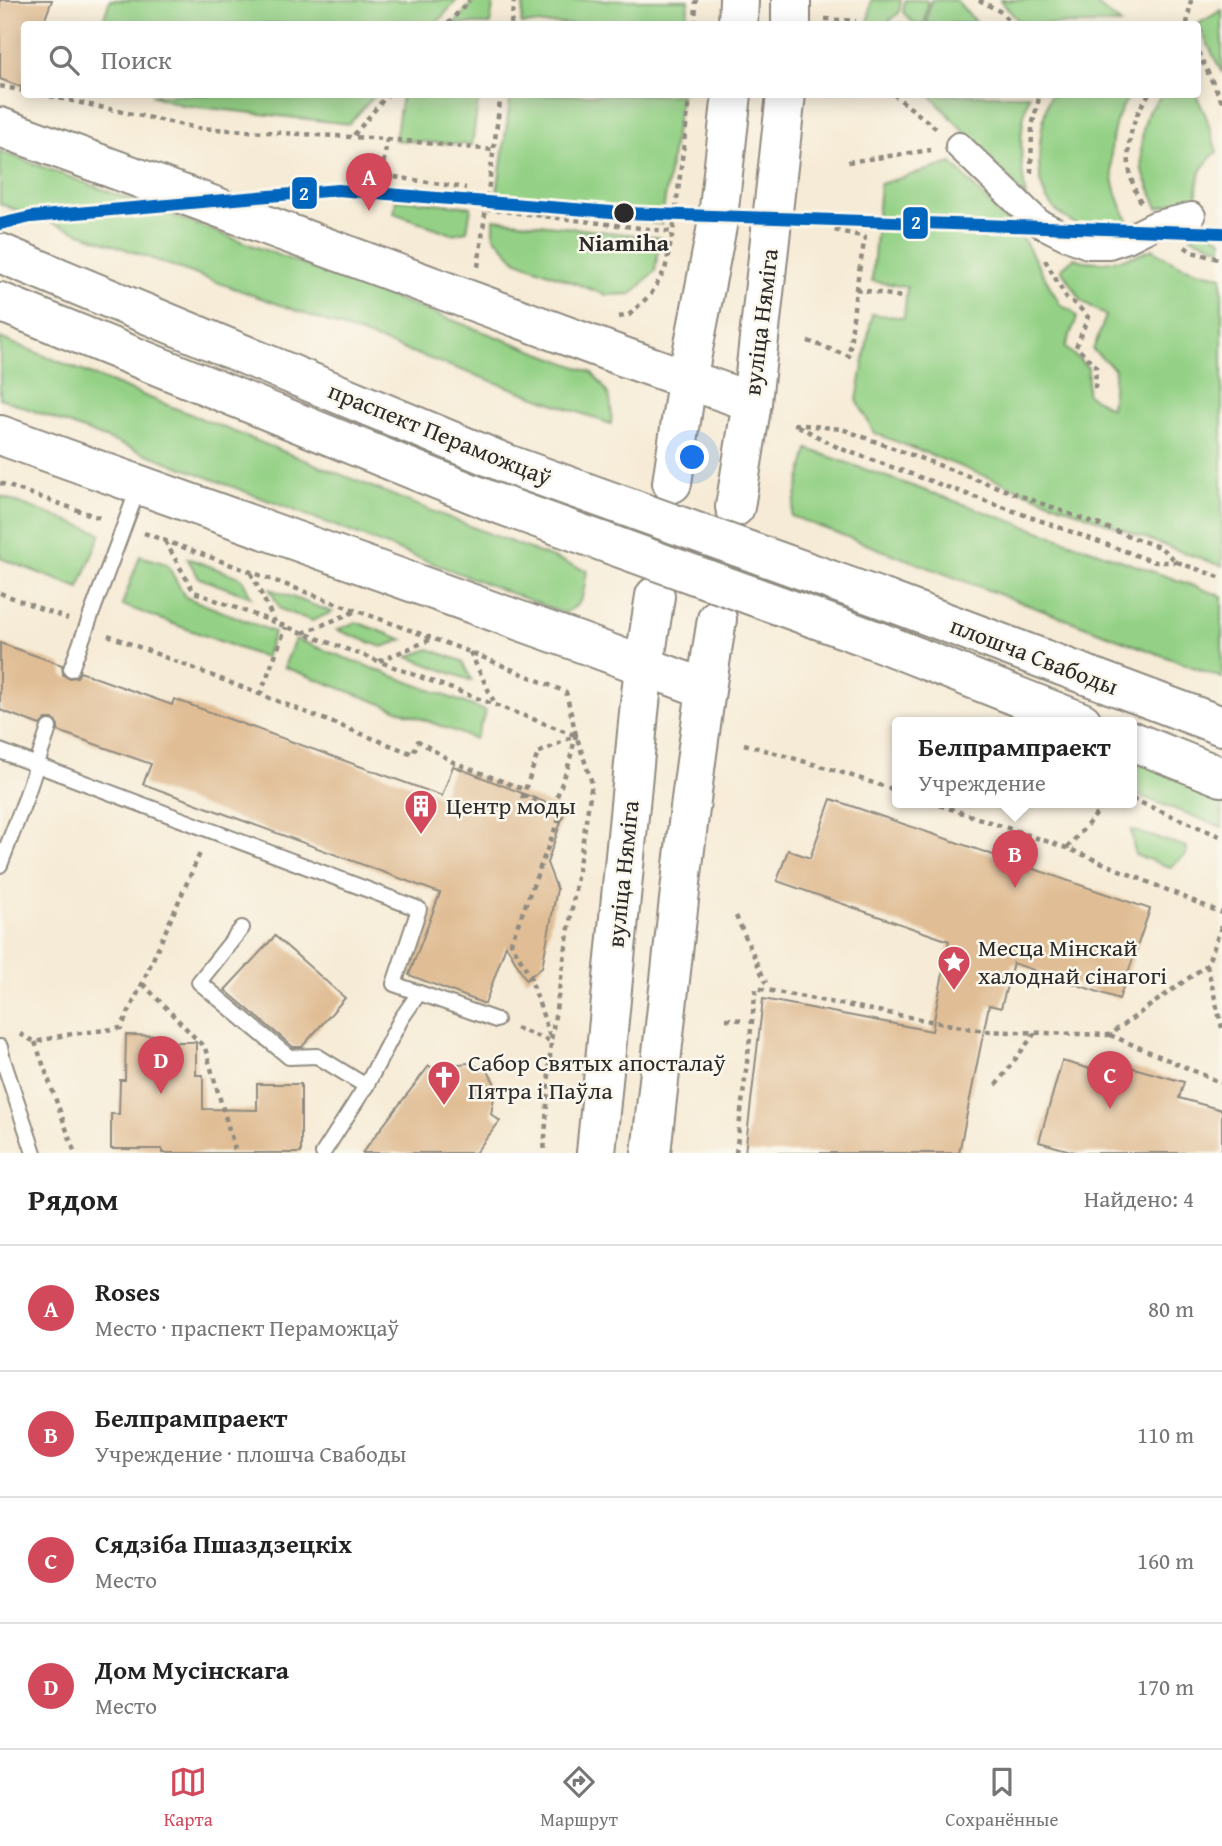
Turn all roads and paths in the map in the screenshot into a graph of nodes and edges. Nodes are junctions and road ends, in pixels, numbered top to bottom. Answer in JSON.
{"nodes":[{"id":1,"x":469,"y":0,"type":"edge"},
{"id":2,"x":514,"y":0,"type":"edge"},
{"id":3,"x":696,"y":0,"type":"edge"},
{"id":4,"x":739,"y":0,"type":"edge"},
{"id":5,"x":791,"y":0,"type":"edge"},
{"id":6,"x":979,"y":0,"type":"edge"},
{"id":7,"x":1191,"y":0,"type":"edge"},
{"id":8,"x":451,"y":21,"type":"edge"},
{"id":9,"x":510,"y":21,"type":"edge"},
{"id":10,"x":695,"y":21,"type":"edge"},
{"id":11,"x":738,"y":21,"type":"edge"},
{"id":12,"x":791,"y":21,"type":"edge"},
{"id":13,"x":1008,"y":21,"type":"edge"},
{"id":14,"x":1188,"y":21,"type":"edge"},
{"id":15,"x":1201,"y":58,"type":"edge"},
{"id":16,"x":0,"y":86,"type":"edge"},
{"id":17,"x":21,"y":90,"type":"edge"},
{"id":18,"x":58,"y":98,"type":"edge"},
{"id":19,"x":385,"y":98,"type":"edge"},
{"id":20,"x":500,"y":98,"type":"edge"},
{"id":21,"x":690,"y":98,"type":"edge"},
{"id":22,"x":732,"y":98,"type":"edge"},
{"id":23,"x":786,"y":98,"type":"edge"},
{"id":24,"x":898,"y":98,"type":"edge"},
{"id":25,"x":1039,"y":98,"type":"edge"},
{"id":26,"x":1146,"y":98,"type":"edge"},
{"id":27,"x":1222,"y":102,"type":"edge"},
{"id":28,"x":0,"y":127,"type":"edge"},
{"id":29,"x":353,"y":136,"type":"junction"},
{"id":30,"x":387,"y":139,"type":"junction"},
{"id":31,"x":959,"y":146,"type":"junction"},
{"id":32,"x":494,"y":150,"type":"junction"},
{"id":33,"x":848,"y":162,"type":"dead end"},
{"id":34,"x":466,"y":188,"type":"dead end"},
{"id":35,"x":486,"y":209,"type":"junction"},
{"id":36,"x":1192,"y":216,"type":"dead end"},
{"id":37,"x":1039,"y":223,"type":"junction"},
{"id":38,"x":1155,"y":225,"type":"junction"},
{"id":39,"x":834,"y":230,"type":"dead end"},
{"id":40,"x":673,"y":232,"type":"junction"},
{"id":41,"x":0,"y":253,"type":"edge"},
{"id":42,"x":1222,"y":260,"type":"edge"},
{"id":43,"x":477,"y":274,"type":"dead end"},
{"id":44,"x":856,"y":289,"type":"junction"},
{"id":45,"x":902,"y":297,"type":"dead end"},
{"id":46,"x":1067,"y":299,"type":"dead end"},
{"id":47,"x":0,"y":302,"type":"edge"},
{"id":48,"x":613,"y":318,"type":"dead end"},
{"id":49,"x":808,"y":341,"type":"dead end"},
{"id":50,"x":687,"y":380,"type":"junction"},
{"id":51,"x":1095,"y":390,"type":"dead end"},
{"id":52,"x":752,"y":402,"type":"junction"},
{"id":53,"x":0,"y":435,"type":"edge"},
{"id":54,"x":0,"y":483,"type":"edge"},
{"id":55,"x":672,"y":484,"type":"dead end"},
{"id":56,"x":139,"y":486,"type":"junction"},
{"id":57,"x":735,"y":507,"type":"dead end"},
{"id":58,"x":125,"y":527,"type":"junction"},
{"id":59,"x":165,"y":541,"type":"junction"},
{"id":60,"x":1177,"y":562,"type":"junction"},
{"id":61,"x":251,"y":572,"type":"junction"},
{"id":62,"x":1222,"y":578,"type":"edge"},
{"id":63,"x":0,"y":593,"type":"edge"},
{"id":64,"x":655,"y":596,"type":"dead end"},
{"id":65,"x":886,"y":600,"type":"joint"},
{"id":66,"x":356,"y":611,"type":"junction"},
{"id":67,"x":717,"y":619,"type":"dead end"},
{"id":68,"x":275,"y":622,"type":"junction"},
{"id":69,"x":87,"y":627,"type":"junction"},
{"id":70,"x":286,"y":627,"type":"junction"},
{"id":71,"x":302,"y":633,"type":"junction"},
{"id":72,"x":433,"y":639,"type":"junction"},
{"id":73,"x":872,"y":639,"type":"joint"},
{"id":74,"x":470,"y":652,"type":"junction"},
{"id":75,"x":378,"y":661,"type":"junction"},
{"id":76,"x":644,"y":666,"type":"junction"},
{"id":77,"x":71,"y":669,"type":"dead end"},
{"id":78,"x":706,"y":689,"type":"junction"},
{"id":79,"x":260,"y":695,"type":"junction"},
{"id":80,"x":495,"y":705,"type":"junction"},
{"id":81,"x":1069,"y":717,"type":"edge"},
{"id":82,"x":1222,"y":726,"type":"edge"},
{"id":83,"x":49,"y":728,"type":"dead end"},
{"id":84,"x":576,"y":735,"type":"junction"},
{"id":85,"x":1137,"y":743,"type":"edge"},
{"id":86,"x":744,"y":744,"type":"dead end"},
{"id":87,"x":0,"y":751,"type":"edge"},
{"id":88,"x":37,"y":765,"type":"junction"},
{"id":89,"x":1222,"y":777,"type":"edge"},
{"id":90,"x":892,"y":790,"type":"edge"},
{"id":91,"x":523,"y":795,"type":"junction"},
{"id":92,"x":1137,"y":801,"type":"edge"},
{"id":93,"x":553,"y":807,"type":"junction"},
{"id":94,"x":948,"y":808,"type":"edge"},
{"id":95,"x":1102,"y":808,"type":"edge"},
{"id":96,"x":210,"y":830,"type":"junction"},
{"id":97,"x":1222,"y":837,"type":"edge"},
{"id":98,"x":1067,"y":848,"type":"junction"},
{"id":99,"x":0,"y":865,"type":"edge"},
{"id":100,"x":1222,"y":914,"type":"edge"},
{"id":101,"x":736,"y":916,"type":"dead end"},
{"id":102,"x":1222,"y":925,"type":"edge"},
{"id":103,"x":242,"y":928,"type":"dead end"},
{"id":104,"x":1207,"y":965,"type":"junction"},
{"id":105,"x":766,"y":983,"type":"dead end"},
{"id":106,"x":142,"y":984,"type":"junction"},
{"id":107,"x":419,"y":993,"type":"junction"},
{"id":108,"x":785,"y":994,"type":"junction"},
{"id":109,"x":783,"y":1003,"type":"dead end"},
{"id":110,"x":753,"y":1011,"type":"junction"},
{"id":111,"x":761,"y":1012,"type":"dead end"},
{"id":112,"x":726,"y":1018,"type":"dead end"},
{"id":113,"x":496,"y":1020,"type":"joint"},
{"id":114,"x":743,"y":1020,"type":"dead end"},
{"id":115,"x":1222,"y":1028,"type":"edge"},
{"id":116,"x":12,"y":1030,"type":"dead end"},
{"id":117,"x":1035,"y":1032,"type":"junction"},
{"id":118,"x":1110,"y":1035,"type":"junction"},
{"id":119,"x":551,"y":1041,"type":"junction"},
{"id":120,"x":36,"y":1042,"type":"junction"},
{"id":121,"x":1,"y":1057,"type":"edge"},
{"id":122,"x":1222,"y":1083,"type":"edge"},
{"id":123,"x":996,"y":1085,"type":"dead end"},
{"id":124,"x":366,"y":1086,"type":"junction"},
{"id":125,"x":34,"y":1153,"type":"edge"},
{"id":126,"x":75,"y":1153,"type":"edge"},
{"id":127,"x":236,"y":1153,"type":"edge"},
{"id":128,"x":323,"y":1153,"type":"edge"},
{"id":129,"x":544,"y":1153,"type":"edge"},
{"id":130,"x":596,"y":1153,"type":"edge"},
{"id":131,"x":651,"y":1153,"type":"edge"},
{"id":132,"x":736,"y":1153,"type":"edge"}],
"edges":[{"from":1,"to":8,"type":"path"},
{"from":2,"to":9,"type":"path"},
{"from":3,"to":10,"type":"path"},
{"from":4,"to":11,"type":"main road"},
{"from":5,"to":12,"type":"main road"},
{"from":6,"to":13,"type":"path"},
{"from":7,"to":14,"type":"path"},
{"from":15,"to":27,"type":"path"},
{"from":16,"to":17,"type":"path"},
{"from":18,"to":29,"type":"path"},
{"from":19,"to":29,"type":"path"},
{"from":20,"to":32,"type":"path"},
{"from":21,"to":40,"type":"path"},
{"from":22,"to":50,"type":"main road"},
{"from":23,"to":52,"type":"main road","name":"вуліца Няміга"},
{"from":24,"to":31,"type":"path"},
{"from":25,"to":37,"type":"path"},
{"from":26,"to":38,"type":"path"},
{"from":28,"to":50,"type":"main road"},
{"from":29,"to":30,"type":"path"},
{"from":30,"to":32,"type":"path"},
{"from":30,"to":34,"type":"path"},
{"from":31,"to":33,"type":"path"},
{"from":31,"to":37,"type":"street"},
{"from":32,"to":35,"type":"path"},
{"from":35,"to":40,"type":"path"},
{"from":35,"to":43,"type":"path"},
{"from":36,"to":38,"type":"street"},
{"from":37,"to":38,"type":"street"},
{"from":38,"to":42,"type":"path"},
{"from":39,"to":44,"type":"path"},
{"from":40,"to":48,"type":"path"},
{"from":41,"to":65,"type":"main road","name":"праспект Пераможцаў","bridge":true},
{"from":44,"to":45,"type":"path"},
{"from":44,"to":49,"type":"path"},
{"from":46,"to":51,"type":"path"},
{"from":47,"to":73,"type":"main road","name":"праспект Пераможцаў","bridge":true},
{"from":50,"to":52,"type":"main road"},
{"from":50,"to":55,"type":"main road"},
{"from":52,"to":57,"type":"main road","name":"вуліца Няміга"},
{"from":53,"to":56,"type":"main road"},
{"from":54,"to":58,"type":"path"},
{"from":56,"to":58,"type":"lane"},
{"from":56,"to":76,"type":"main road"},
{"from":58,"to":59,"type":"path"},
{"from":58,"to":69,"type":"lane"},
{"from":59,"to":61,"type":"path"},
{"from":59,"to":68,"type":"path"},
{"from":60,"to":60,"type":"path"},
{"from":60,"to":62,"type":"path"},
{"from":61,"to":66,"type":"path"},
{"from":61,"to":68,"type":"path"},
{"from":63,"to":69,"type":"path"},
{"from":64,"to":76,"type":"main road","name":"вуліца Няміга"},
{"from":65,"to":82,"type":"main road","name":"плошча Свабоды"},
{"from":66,"to":71,"type":"path"},
{"from":66,"to":72,"type":"path"},
{"from":67,"to":78,"type":"main road"},
{"from":68,"to":70,"type":"path"},
{"from":69,"to":77,"type":"lane"},
{"from":69,"to":79,"type":"path"},
{"from":70,"to":71,"type":"path"},
{"from":70,"to":79,"type":"path"},
{"from":71,"to":75,"type":"path"},
{"from":72,"to":74,"type":"path"},
{"from":72,"to":75,"type":"path"},
{"from":73,"to":81,"type":"main road","name":"плошча Свабоды"},
{"from":74,"to":80,"type":"path"},
{"from":74,"to":84,"type":"path"},
{"from":75,"to":80,"type":"path"},
{"from":76,"to":78,"type":"main road"},
{"from":76,"to":130,"type":"main road","name":"вуліца Няміга"},
{"from":78,"to":131,"type":"main road"},
{"from":79,"to":91,"type":"path"},
{"from":80,"to":84,"type":"path"},
{"from":83,"to":88,"type":"lane"},
{"from":84,"to":91,"type":"path"},
{"from":84,"to":93,"type":"path"},
{"from":84,"to":119,"type":"path"},
{"from":85,"to":89,"type":"main road"},
{"from":86,"to":90,"type":"path"},
{"from":87,"to":88,"type":"lane"},
{"from":88,"to":96,"type":"lane"},
{"from":88,"to":99,"type":"lane"},
{"from":91,"to":93,"type":"path"},
{"from":92,"to":97,"type":"path"},
{"from":93,"to":119,"type":"path"},
{"from":94,"to":98,"type":"path"},
{"from":95,"to":98,"type":"path"},
{"from":96,"to":106,"type":"path"},
{"from":96,"to":107,"type":"lane"},
{"from":98,"to":100,"type":"path"},
{"from":101,"to":105,"type":"path"},
{"from":102,"to":104,"type":"path"},
{"from":103,"to":124,"type":"lane"},
{"from":104,"to":115,"type":"path"},
{"from":104,"to":118,"type":"path"},
{"from":106,"to":120,"type":"path"},
{"from":106,"to":127,"type":"path"},
{"from":107,"to":113,"type":"lane"},
{"from":107,"to":124,"type":"lane"},
{"from":108,"to":109,"type":"path"},
{"from":108,"to":110,"type":"path"},
{"from":108,"to":117,"type":"path"},
{"from":110,"to":111,"type":"path"},
{"from":110,"to":132,"type":"path"},
{"from":112,"to":114,"type":"path"},
{"from":113,"to":119,"type":"path"},
{"from":116,"to":120,"type":"path"},
{"from":117,"to":118,"type":"path"},
{"from":117,"to":123,"type":"path"},
{"from":118,"to":122,"type":"path"},
{"from":119,"to":129,"type":"path"},
{"from":120,"to":126,"type":"path"},
{"from":121,"to":125,"type":"lane"},
{"from":124,"to":128,"type":"lane"}]}
